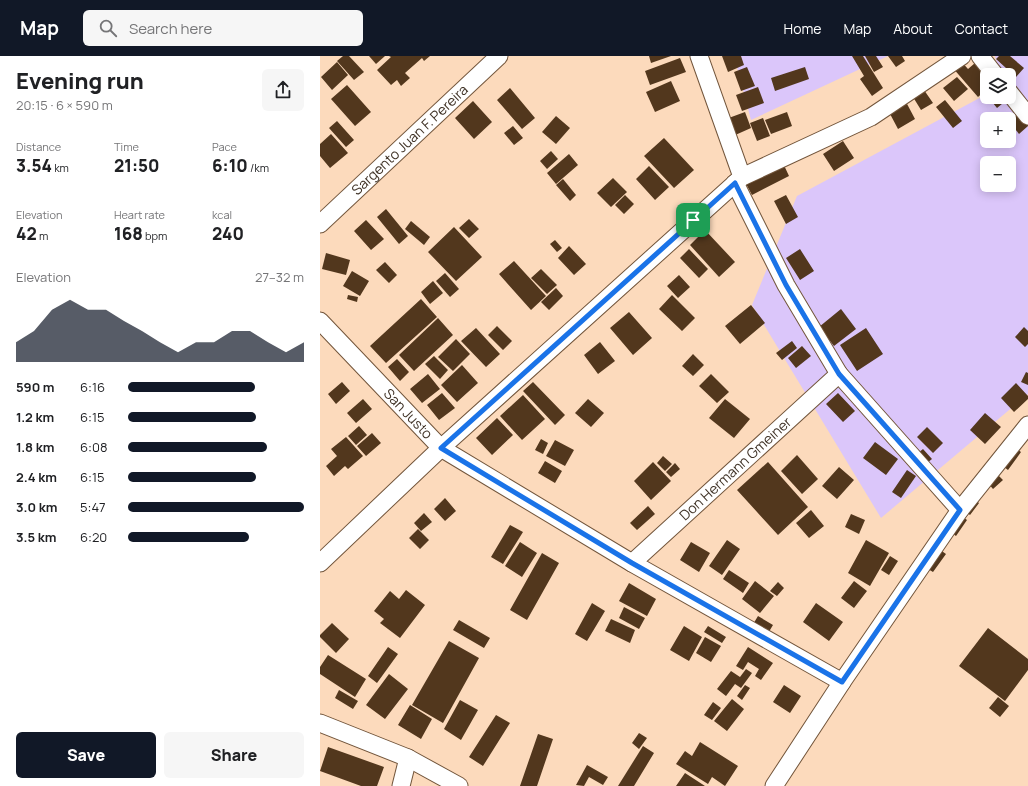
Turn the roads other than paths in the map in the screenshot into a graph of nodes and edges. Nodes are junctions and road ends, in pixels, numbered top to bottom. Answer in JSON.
{"nodes":[{"id":1,"x":499,"y":56,"type":"edge"},
{"id":2,"x":699,"y":56,"type":"edge"},
{"id":3,"x":962,"y":56,"type":"edge"},
{"id":4,"x":980,"y":56,"type":"edge"},
{"id":5,"x":989,"y":68,"type":"edge"},
{"id":6,"x":1016,"y":101,"type":"edge"},
{"id":7,"x":1028,"y":116,"type":"edge"},
{"id":8,"x":738,"y":180,"type":"junction"},
{"id":9,"x":320,"y":224,"type":"edge"},
{"id":10,"x":320,"y":321,"type":"edge"},
{"id":11,"x":839,"y":374,"type":"junction"},
{"id":12,"x":1028,"y":425,"type":"edge"},
{"id":13,"x":441,"y":448,"type":"junction"},
{"id":14,"x":960,"y":510,"type":"junction"},
{"id":15,"x":320,"y":563,"type":"edge"},
{"id":16,"x":632,"y":563,"type":"junction"},
{"id":17,"x":842,"y":682,"type":"junction"},
{"id":18,"x":320,"y":723,"type":"edge"},
{"id":19,"x":408,"y":758,"type":"junction"},
{"id":20,"x":401,"y":786,"type":"edge"},
{"id":21,"x":459,"y":786,"type":"edge"},
{"id":22,"x":774,"y":786,"type":"edge"}],
"edges":[{"from":1,"to":9,"type":"street","name":"Sargento Juan F. Pereira"},
{"from":2,"to":8,"type":"street"},
{"from":3,"to":8,"type":"street"},
{"from":4,"to":5,"type":"street"},
{"from":6,"to":7,"type":"street"},
{"from":8,"to":11,"type":"street"},
{"from":8,"to":13,"type":"street"},
{"from":10,"to":13,"type":"street","name":"San Justo"},
{"from":11,"to":14,"type":"street"},
{"from":11,"to":16,"type":"street","name":"Don Hermann Gmeiner"},
{"from":12,"to":14,"type":"street"},
{"from":13,"to":15,"type":"street"},
{"from":13,"to":16,"type":"street","name":"San Justo"},
{"from":14,"to":17,"type":"street"},
{"from":16,"to":17,"type":"street","name":"San Justo"},
{"from":17,"to":22,"type":"street"},
{"from":18,"to":19,"type":"street"},
{"from":19,"to":20,"type":"street"},
{"from":19,"to":21,"type":"street"}]}
